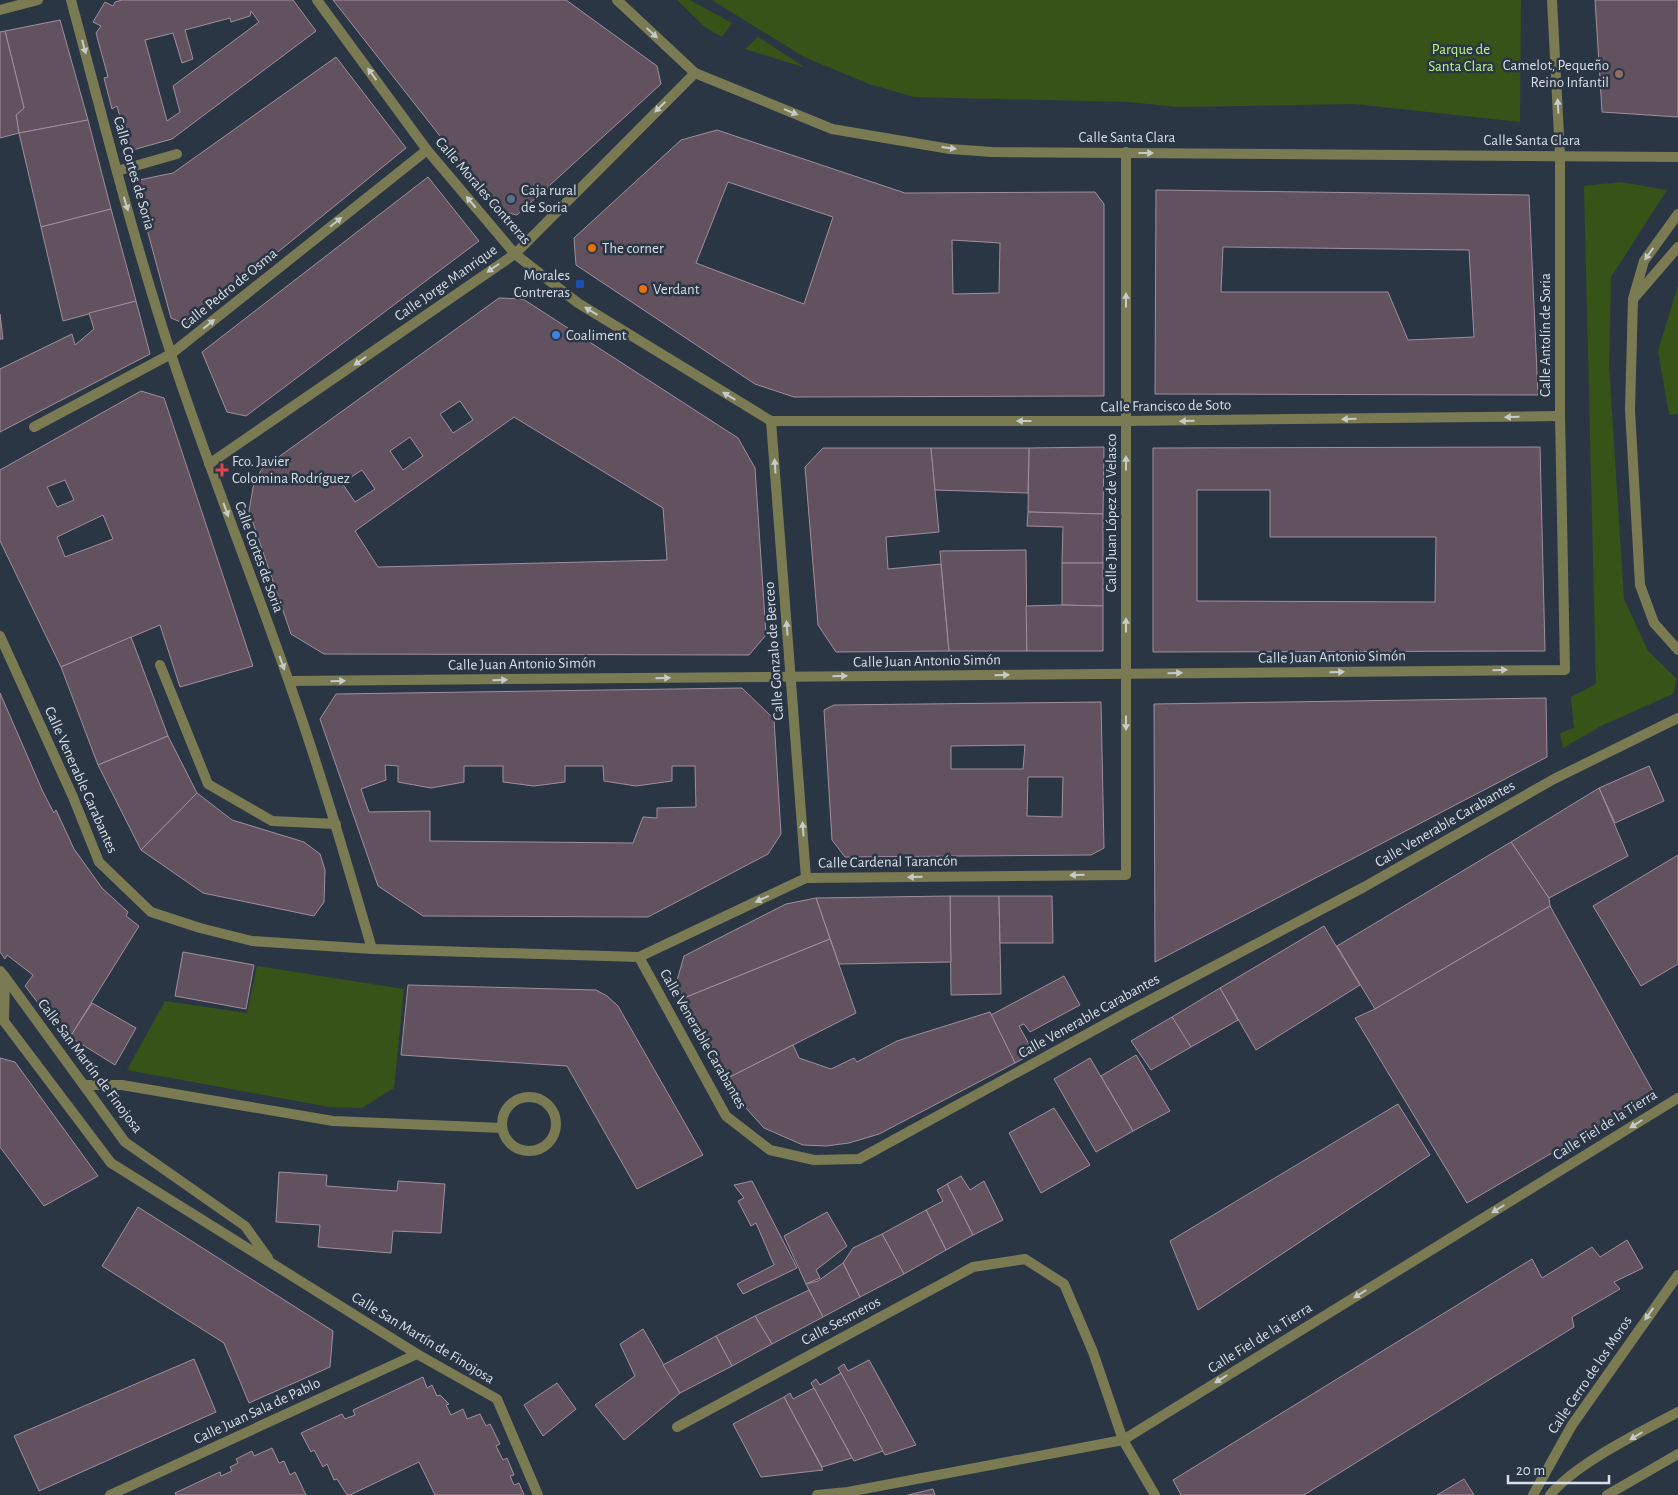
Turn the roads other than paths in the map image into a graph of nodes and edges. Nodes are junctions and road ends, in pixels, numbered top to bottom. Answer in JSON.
{"nodes":[{"id":1,"x":38,"y":0,"type":"edge"},
{"id":2,"x":71,"y":0,"type":"edge"},
{"id":3,"x":317,"y":0,"type":"edge"},
{"id":4,"x":617,"y":0,"type":"edge"},
{"id":5,"x":1552,"y":0,"type":"edge"},
{"id":6,"x":0,"y":10,"type":"edge"},
{"id":7,"x":694,"y":72,"type":"junction"},
{"id":8,"x":427,"y":150,"type":"junction"},
{"id":9,"x":1126,"y":152,"type":"junction"},
{"id":10,"x":178,"y":154,"type":"dead end"},
{"id":11,"x":1560,"y":155,"type":"junction"},
{"id":12,"x":1678,"y":157,"type":"edge"},
{"id":13,"x":116,"y":172,"type":"junction"},
{"id":14,"x":1678,"y":214,"type":"edge"},
{"id":15,"x":1678,"y":247,"type":"edge"},
{"id":16,"x":515,"y":254,"type":"junction"},
{"id":17,"x":1633,"y":299,"type":"junction"},
{"id":18,"x":171,"y":354,"type":"junction"},
{"id":19,"x":1560,"y":416,"type":"junction"},
{"id":20,"x":771,"y":421,"type":"junction"},
{"id":21,"x":1126,"y":421,"type":"junction"},
{"id":22,"x":34,"y":427,"type":"dead end"},
{"id":23,"x":209,"y":464,"type":"junction"},
{"id":24,"x":0,"y":636,"type":"edge"},
{"id":25,"x":1678,"y":650,"type":"edge"},
{"id":26,"x":160,"y":665,"type":"dead end"},
{"id":27,"x":1565,"y":670,"type":"joint"},
{"id":28,"x":1126,"y":674,"type":"junction"},
{"id":29,"x":791,"y":677,"type":"junction"},
{"id":30,"x":289,"y":682,"type":"junction"},
{"id":31,"x":1678,"y":718,"type":"edge"},
{"id":32,"x":336,"y":824,"type":"junction"},
{"id":33,"x":1126,"y":874,"type":"joint"},
{"id":34,"x":806,"y":878,"type":"junction"},
{"id":35,"x":372,"y":950,"type":"junction"},
{"id":36,"x":639,"y":956,"type":"junction"},
{"id":37,"x":2,"y":974,"type":"edge"},
{"id":38,"x":1,"y":1020,"type":"edge"},
{"id":39,"x":84,"y":1085,"type":"junction"},
{"id":40,"x":1678,"y":1098,"type":"edge"},
{"id":41,"x":502,"y":1128,"type":"junction"},
{"id":42,"x":271,"y":1263,"type":"junction"},
{"id":43,"x":1678,"y":1275,"type":"edge"},
{"id":44,"x":417,"y":1354,"type":"junction"},
{"id":45,"x":1678,"y":1412,"type":"edge"},
{"id":46,"x":677,"y":1427,"type":"dead end"},
{"id":47,"x":1123,"y":1440,"type":"junction"},
{"id":48,"x":1678,"y":1454,"type":"edge"},
{"id":49,"x":110,"y":1495,"type":"edge"},
{"id":50,"x":538,"y":1495,"type":"edge"},
{"id":51,"x":817,"y":1495,"type":"edge"},
{"id":52,"x":1155,"y":1495,"type":"edge"},
{"id":53,"x":1533,"y":1495,"type":"edge"},
{"id":54,"x":1550,"y":1495,"type":"edge"},
{"id":55,"x":1607,"y":1495,"type":"edge"}],
"edges":[{"from":1,"to":6,"type":"street"},
{"from":2,"to":13,"type":"street","name":"Calle Cortes de Soria","one_way":true},
{"from":8,"to":3,"type":"street","name":"Calle Morales Contreras","one_way":true},
{"from":4,"to":7,"type":"street","name":"Calle Santa Clara","one_way":true},
{"from":11,"to":5,"type":"street","name":"Calle Antolín de Soria","one_way":true},
{"from":7,"to":9,"type":"street","name":"Calle Santa Clara","one_way":true},
{"from":7,"to":16,"type":"street","name":"Calle Jorge Manrique","one_way":true},
{"from":16,"to":8,"type":"street","name":"Calle Morales Contreras","one_way":true},
{"from":18,"to":8,"type":"street","name":"Calle Pedro de Osma","one_way":true},
{"from":9,"to":11,"type":"street","name":"Calle Santa Clara","one_way":true},
{"from":21,"to":9,"type":"street","name":"Calle Juan López de Velasco","one_way":true},
{"from":10,"to":13,"type":"street"},
{"from":11,"to":12,"type":"street","name":"Calle Santa Clara"},
{"from":11,"to":19,"type":"street","name":"Calle Antolín de Soria"},
{"from":13,"to":18,"type":"street","name":"Calle Cortes de Soria","one_way":true},
{"from":14,"to":17,"type":"street","one_way":true},
{"from":15,"to":17,"type":"street"},
{"from":20,"to":16,"type":"street","name":"Calle Morales Contreras","one_way":true},
{"from":16,"to":23,"type":"street","name":"Calle Jorge Manrique","one_way":true},
{"from":17,"to":25,"type":"street"},
{"from":18,"to":22,"type":"street","name":"Calle Pedro de Osma"},
{"from":18,"to":23,"type":"street","name":"Calle Cortes de Soria"},
{"from":19,"to":21,"type":"street","name":"Calle Francisco de Soto","one_way":true},
{"from":19,"to":27,"type":"street","name":"Calle Antolín de Soria"},
{"from":21,"to":20,"type":"street","name":"Calle Francisco de Soto","one_way":true},
{"from":29,"to":20,"type":"street","name":"Calle Gonzalo de Berceo","one_way":true},
{"from":28,"to":21,"type":"street","name":"Calle Juan López de Velasco","one_way":true},
{"from":23,"to":30,"type":"street","name":"Calle Cortes de Soria","one_way":true},
{"from":24,"to":35,"type":"street","name":"Calle Venerable Carabantes"},
{"from":26,"to":32,"type":"street"},
{"from":28,"to":27,"type":"street","name":"Calle Juan Antonio Simón","one_way":true},
{"from":29,"to":28,"type":"street","name":"Calle Juan Antonio Simón","one_way":true},
{"from":28,"to":33,"type":"street","name":"Calle Juan López de Velasco","one_way":true},
{"from":30,"to":29,"type":"street","name":"Calle Juan Antonio Simón","one_way":true},
{"from":34,"to":29,"type":"street","name":"Calle Gonzalo de Berceo","one_way":true},
{"from":30,"to":32,"type":"street","name":"Calle Cortes de Soria"},
{"from":31,"to":36,"type":"street","name":"Calle Venerable Carabantes"},
{"from":32,"to":35,"type":"street","name":"Calle Cortes de Soria"},
{"from":33,"to":34,"type":"street","name":"Calle Cardenal Tarancón","one_way":true},
{"from":34,"to":36,"type":"street","name":"Calle Cardenal Tarancón","one_way":true},
{"from":35,"to":36,"type":"street","name":"Calle Venerable Carabantes"},
{"from":37,"to":38,"type":"street","name":"Calle San Martín de Finojosa"},
{"from":37,"to":39,"type":"street","name":"Calle San Martín de Finojosa"},
{"from":38,"to":42,"type":"street","name":"Calle San Martín de Finojosa"},
{"from":39,"to":41,"type":"street"},
{"from":39,"to":42,"type":"street","name":"Calle San Martín de Finojosa"},
{"from":40,"to":47,"type":"street","name":"Calle Fiel de la Tierra","one_way":true},
{"from":41,"to":41,"type":"street"},
{"from":42,"to":44,"type":"street","name":"Calle San Martín de Finojosa"},
{"from":43,"to":53,"type":"street","name":"Calle Cerro de los Moros","one_way":true},
{"from":44,"to":49,"type":"street","name":"Calle Juan Sala de Pablo"},
{"from":44,"to":50,"type":"street","name":"Calle San Martín de Finojosa"},
{"from":45,"to":54,"type":"street","one_way":true},
{"from":46,"to":47,"type":"street","name":"Calle Sesmeros"},
{"from":47,"to":51,"type":"street","name":"Calle Fiel de la Tierra"},
{"from":47,"to":52,"type":"street"},
{"from":48,"to":55,"type":"street"}]}
